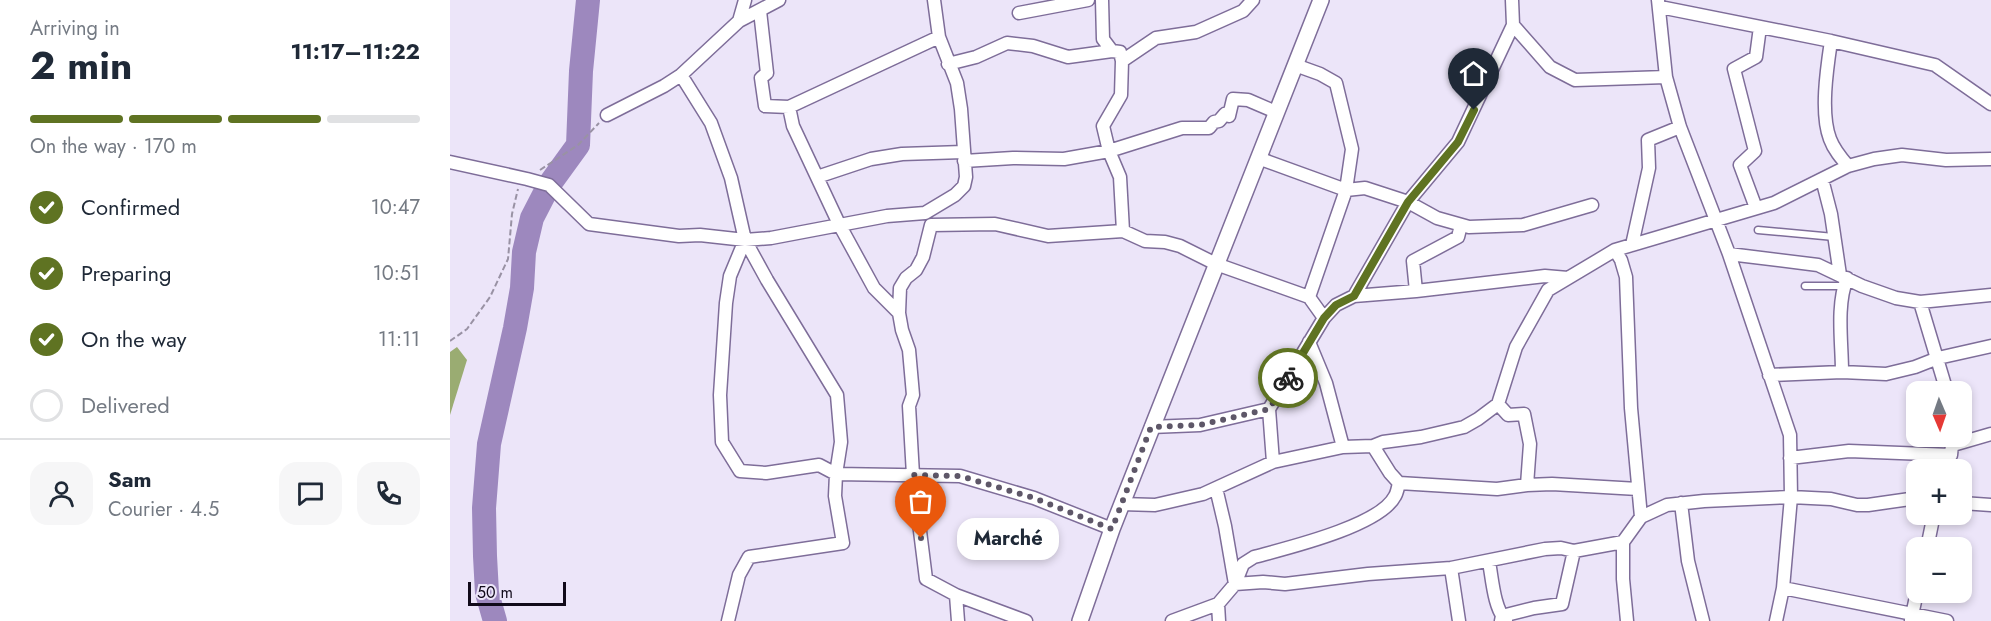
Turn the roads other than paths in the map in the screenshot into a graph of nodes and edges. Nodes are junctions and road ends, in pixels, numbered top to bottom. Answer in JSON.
{"nodes":[{"id":1,"x":745,"y":0,"type":"edge"},
{"id":2,"x":779,"y":0,"type":"edge"},
{"id":3,"x":934,"y":0,"type":"edge"},
{"id":4,"x":1088,"y":0,"type":"edge"},
{"id":5,"x":1102,"y":0,"type":"edge"},
{"id":6,"x":1253,"y":0,"type":"edge"},
{"id":7,"x":1321,"y":0,"type":"edge"},
{"id":8,"x":1512,"y":0,"type":"edge"},
{"id":9,"x":1659,"y":4,"type":"edge"},
{"id":10,"x":760,"y":11,"type":"junction"},
{"id":11,"x":1019,"y":13,"type":"dead end"},
{"id":12,"x":740,"y":21,"type":"junction"},
{"id":13,"x":1513,"y":25,"type":"junction"},
{"id":14,"x":1760,"y":27,"type":"junction"},
{"id":15,"x":939,"y":37,"type":"junction"},
{"id":16,"x":1831,"y":41,"type":"junction"},
{"id":17,"x":1112,"y":51,"type":"junction"},
{"id":18,"x":1122,"y":62,"type":"junction"},
{"id":19,"x":948,"y":64,"type":"junction"},
{"id":20,"x":1295,"y":64,"type":"junction"},
{"id":21,"x":681,"y":75,"type":"junction"},
{"id":22,"x":1666,"y":77,"type":"junction"},
{"id":23,"x":1991,"y":104,"type":"edge"},
{"id":24,"x":789,"y":107,"type":"junction"},
{"id":25,"x":1276,"y":112,"type":"junction"},
{"id":26,"x":607,"y":115,"type":"road end"},
{"id":27,"x":1680,"y":127,"type":"junction"},
{"id":28,"x":1109,"y":151,"type":"junction"},
{"id":29,"x":964,"y":157,"type":"junction"},
{"id":30,"x":1258,"y":158,"type":"junction"},
{"id":31,"x":1991,"y":159,"type":"edge"},
{"id":32,"x":450,"y":162,"type":"edge"},
{"id":33,"x":1848,"y":166,"type":"junction"},
{"id":34,"x":817,"y":177,"type":"junction"},
{"id":35,"x":1822,"y":179,"type":"junction"},
{"id":36,"x":1346,"y":190,"type":"junction"},
{"id":37,"x":1408,"y":202,"type":"junction"},
{"id":38,"x":1592,"y":205,"type":"dead end"},
{"id":39,"x":1756,"y":208,"type":"junction"},
{"id":40,"x":925,"y":213,"type":"junction"},
{"id":41,"x":1715,"y":220,"type":"junction"},
{"id":42,"x":839,"y":224,"type":"junction"},
{"id":43,"x":931,"y":225,"type":"junction"},
{"id":44,"x":1461,"y":225,"type":"junction"},
{"id":45,"x":1758,"y":230,"type":"dead end"},
{"id":46,"x":1124,"y":231,"type":"junction"},
{"id":47,"x":1834,"y":237,"type":"junction"},
{"id":48,"x":745,"y":240,"type":"junction"},
{"id":49,"x":1632,"y":245,"type":"junction"},
{"id":50,"x":1615,"y":250,"type":"junction"},
{"id":51,"x":1729,"y":254,"type":"junction"},
{"id":52,"x":1216,"y":264,"type":"junction"},
{"id":53,"x":1568,"y":278,"type":"junction"},
{"id":54,"x":1844,"y":280,"type":"junction"},
{"id":55,"x":1805,"y":286,"type":"dead end"},
{"id":56,"x":1416,"y":291,"type":"junction"},
{"id":57,"x":1991,"y":295,"type":"edge"},
{"id":58,"x":1354,"y":296,"type":"junction"},
{"id":59,"x":1309,"y":297,"type":"junction"},
{"id":60,"x":1920,"y":302,"type":"junction"},
{"id":61,"x":899,"y":314,"type":"junction"},
{"id":62,"x":1324,"y":318,"type":"junction"},
{"id":63,"x":1309,"y":342,"type":"junction"},
{"id":64,"x":1991,"y":346,"type":"edge"},
{"id":65,"x":1938,"y":358,"type":"junction"},
{"id":66,"x":1842,"y":372,"type":"junction"},
{"id":67,"x":1769,"y":375,"type":"junction"},
{"id":68,"x":1944,"y":381,"type":"edge"},
{"id":69,"x":1498,"y":404,"type":"junction"},
{"id":70,"x":1269,"y":409,"type":"junction"},
{"id":71,"x":1151,"y":427,"type":"junction"},
{"id":72,"x":1991,"y":434,"type":"edge"},
{"id":73,"x":1972,"y":440,"type":"edge"},
{"id":74,"x":1373,"y":446,"type":"junction"},
{"id":75,"x":1343,"y":447,"type":"junction"},
{"id":76,"x":1931,"y":447,"type":"edge"},
{"id":77,"x":1951,"y":447,"type":"edge"},
{"id":78,"x":1790,"y":458,"type":"junction"},
{"id":79,"x":1941,"y":459,"type":"edge"},
{"id":80,"x":1273,"y":462,"type":"junction"},
{"id":81,"x":836,"y":474,"type":"junction"},
{"id":82,"x":913,"y":475,"type":"junction"},
{"id":83,"x":1399,"y":483,"type":"junction"},
{"id":84,"x":1527,"y":485,"type":"junction"},
{"id":85,"x":1216,"y":488,"type":"junction"},
{"id":86,"x":1638,"y":489,"type":"junction"},
{"id":87,"x":1791,"y":497,"type":"junction"},
{"id":88,"x":1906,"y":499,"type":"edge"},
{"id":89,"x":1681,"y":503,"type":"junction"},
{"id":90,"x":1121,"y":504,"type":"junction"},
{"id":91,"x":1972,"y":504,"type":"edge"},
{"id":92,"x":1991,"y":505,"type":"edge"},
{"id":93,"x":1641,"y":517,"type":"junction"},
{"id":94,"x":1112,"y":529,"type":"junction"},
{"id":95,"x":1623,"y":542,"type":"junction"},
{"id":96,"x":1574,"y":551,"type":"junction"},
{"id":97,"x":1489,"y":562,"type":"junction"},
{"id":98,"x":1451,"y":568,"type":"junction"},
{"id":99,"x":1235,"y":584,"type":"junction"},
{"id":100,"x":1783,"y":588,"type":"junction"},
{"id":101,"x":956,"y":594,"type":"junction"},
{"id":102,"x":1915,"y":603,"type":"edge"},
{"id":103,"x":1218,"y":604,"type":"junction"},
{"id":104,"x":1912,"y":618,"type":"edge"},
{"id":105,"x":1504,"y":619,"type":"edge"},
{"id":106,"x":728,"y":621,"type":"edge"},
{"id":107,"x":958,"y":621,"type":"edge"},
{"id":108,"x":1026,"y":621,"type":"edge"},
{"id":109,"x":1080,"y":621,"type":"edge"},
{"id":110,"x":1172,"y":621,"type":"edge"},
{"id":111,"x":1219,"y":621,"type":"edge"},
{"id":112,"x":1459,"y":621,"type":"edge"},
{"id":113,"x":1627,"y":621,"type":"edge"},
{"id":114,"x":1703,"y":621,"type":"edge"},
{"id":115,"x":1776,"y":621,"type":"edge"},
{"id":116,"x":1947,"y":621,"type":"edge"}],
"edges":[{"from":1,"to":12,"type":"street"},
{"from":2,"to":10,"type":"street"},
{"from":3,"to":15,"type":"street"},
{"from":4,"to":11,"type":"street"},
{"from":5,"to":17,"type":"street"},
{"from":6,"to":18,"type":"street"},
{"from":7,"to":20,"type":"street"},
{"from":8,"to":13,"type":"street"},
{"from":9,"to":14,"type":"street"},
{"from":9,"to":22,"type":"street"},
{"from":10,"to":12,"type":"street"},
{"from":10,"to":24,"type":"street"},
{"from":12,"to":21,"type":"street"},
{"from":13,"to":22,"type":"street"},
{"from":13,"to":37,"type":"street"},
{"from":14,"to":16,"type":"street"},
{"from":14,"to":39,"type":"street"},
{"from":15,"to":19,"type":"street"},
{"from":15,"to":24,"type":"street"},
{"from":16,"to":23,"type":"street"},
{"from":16,"to":33,"type":"street"},
{"from":17,"to":18,"type":"street"},
{"from":17,"to":19,"type":"street"},
{"from":18,"to":28,"type":"street"},
{"from":19,"to":29,"type":"street"},
{"from":20,"to":25,"type":"street"},
{"from":20,"to":36,"type":"street"},
{"from":21,"to":26,"type":"street"},
{"from":21,"to":48,"type":"street"},
{"from":22,"to":27,"type":"street"},
{"from":24,"to":34,"type":"street"},
{"from":25,"to":28,"type":"street"},
{"from":25,"to":30,"type":"street"},
{"from":27,"to":41,"type":"street"},
{"from":27,"to":49,"type":"street"},
{"from":28,"to":29,"type":"street"},
{"from":28,"to":46,"type":"street"},
{"from":29,"to":34,"type":"street"},
{"from":29,"to":40,"type":"street"},
{"from":30,"to":36,"type":"street"},
{"from":30,"to":52,"type":"street"},
{"from":31,"to":33,"type":"street"},
{"from":32,"to":48,"type":"street"},
{"from":33,"to":35,"type":"street"},
{"from":34,"to":42,"type":"street"},
{"from":35,"to":39,"type":"street"},
{"from":35,"to":47,"type":"street"},
{"from":36,"to":37,"type":"street"},
{"from":36,"to":59,"type":"street"},
{"from":37,"to":44,"type":"street"},
{"from":37,"to":58,"type":"street"},
{"from":38,"to":44,"type":"street"},
{"from":39,"to":41,"type":"street"},
{"from":40,"to":42,"type":"street"},
{"from":40,"to":43,"type":"street"},
{"from":41,"to":49,"type":"street"},
{"from":41,"to":51,"type":"street"},
{"from":42,"to":48,"type":"street"},
{"from":42,"to":61,"type":"street"},
{"from":43,"to":46,"type":"street"},
{"from":43,"to":61,"type":"street"},
{"from":44,"to":56,"type":"street"},
{"from":45,"to":47,"type":"lane"},
{"from":46,"to":52,"type":"street"},
{"from":47,"to":54,"type":"street"},
{"from":48,"to":81,"type":"street"},
{"from":48,"to":81,"type":"street"},
{"from":49,"to":50,"type":"street"},
{"from":50,"to":53,"type":"street"},
{"from":50,"to":86,"type":"street"},
{"from":51,"to":54,"type":"street"},
{"from":51,"to":67,"type":"street"},
{"from":52,"to":59,"type":"street"},
{"from":52,"to":71,"type":"street"},
{"from":53,"to":56,"type":"street"},
{"from":53,"to":69,"type":"street"},
{"from":54,"to":55,"type":"lane"},
{"from":54,"to":60,"type":"street"},
{"from":54,"to":66,"type":"street"},
{"from":56,"to":58,"type":"street"},
{"from":57,"to":60,"type":"street"},
{"from":58,"to":62,"type":"street"},
{"from":59,"to":62,"type":"street"},
{"from":60,"to":65,"type":"street"},
{"from":61,"to":82,"type":"street"},
{"from":62,"to":63,"type":"street"},
{"from":63,"to":70,"type":"street"},
{"from":63,"to":75,"type":"street"},
{"from":64,"to":65,"type":"street"},
{"from":65,"to":66,"type":"street"},
{"from":65,"to":68,"type":"street"},
{"from":66,"to":67,"type":"street"},
{"from":67,"to":78,"type":"street"},
{"from":69,"to":74,"type":"street"},
{"from":69,"to":84,"type":"street"},
{"from":70,"to":71,"type":"street"},
{"from":70,"to":80,"type":"street"},
{"from":71,"to":90,"type":"street"},
{"from":72,"to":73,"type":"street"},
{"from":74,"to":75,"type":"street"},
{"from":74,"to":83,"type":"street"},
{"from":75,"to":80,"type":"street"},
{"from":76,"to":78,"type":"street"},
{"from":77,"to":79,"type":"street"},
{"from":78,"to":87,"type":"street"},
{"from":80,"to":85,"type":"street"},
{"from":81,"to":82,"type":"street"},
{"from":81,"to":106,"type":"street"},
{"from":82,"to":94,"type":"street"},
{"from":82,"to":101,"type":"street"},
{"from":83,"to":84,"type":"street"},
{"from":83,"to":99,"type":"street"},
{"from":84,"to":86,"type":"street"},
{"from":85,"to":90,"type":"street"},
{"from":85,"to":99,"type":"street"},
{"from":86,"to":93,"type":"street"},
{"from":87,"to":88,"type":"street"},
{"from":87,"to":89,"type":"street"},
{"from":87,"to":100,"type":"street"},
{"from":89,"to":93,"type":"street"},
{"from":89,"to":114,"type":"street"},
{"from":90,"to":94,"type":"street"},
{"from":91,"to":92,"type":"street"},
{"from":93,"to":95,"type":"street"},
{"from":94,"to":109,"type":"street"},
{"from":95,"to":96,"type":"street"},
{"from":95,"to":113,"type":"street"},
{"from":96,"to":97,"type":"street"},
{"from":96,"to":105,"type":"street"},
{"from":97,"to":98,"type":"street"},
{"from":97,"to":105,"type":"street"},
{"from":98,"to":99,"type":"street"},
{"from":98,"to":112,"type":"street"},
{"from":99,"to":103,"type":"street"},
{"from":100,"to":104,"type":"street"},
{"from":100,"to":115,"type":"street"},
{"from":101,"to":107,"type":"street"},
{"from":101,"to":108,"type":"street"},
{"from":102,"to":104,"type":"street"},
{"from":103,"to":110,"type":"street"},
{"from":103,"to":111,"type":"street"},
{"from":104,"to":116,"type":"street"}]}
